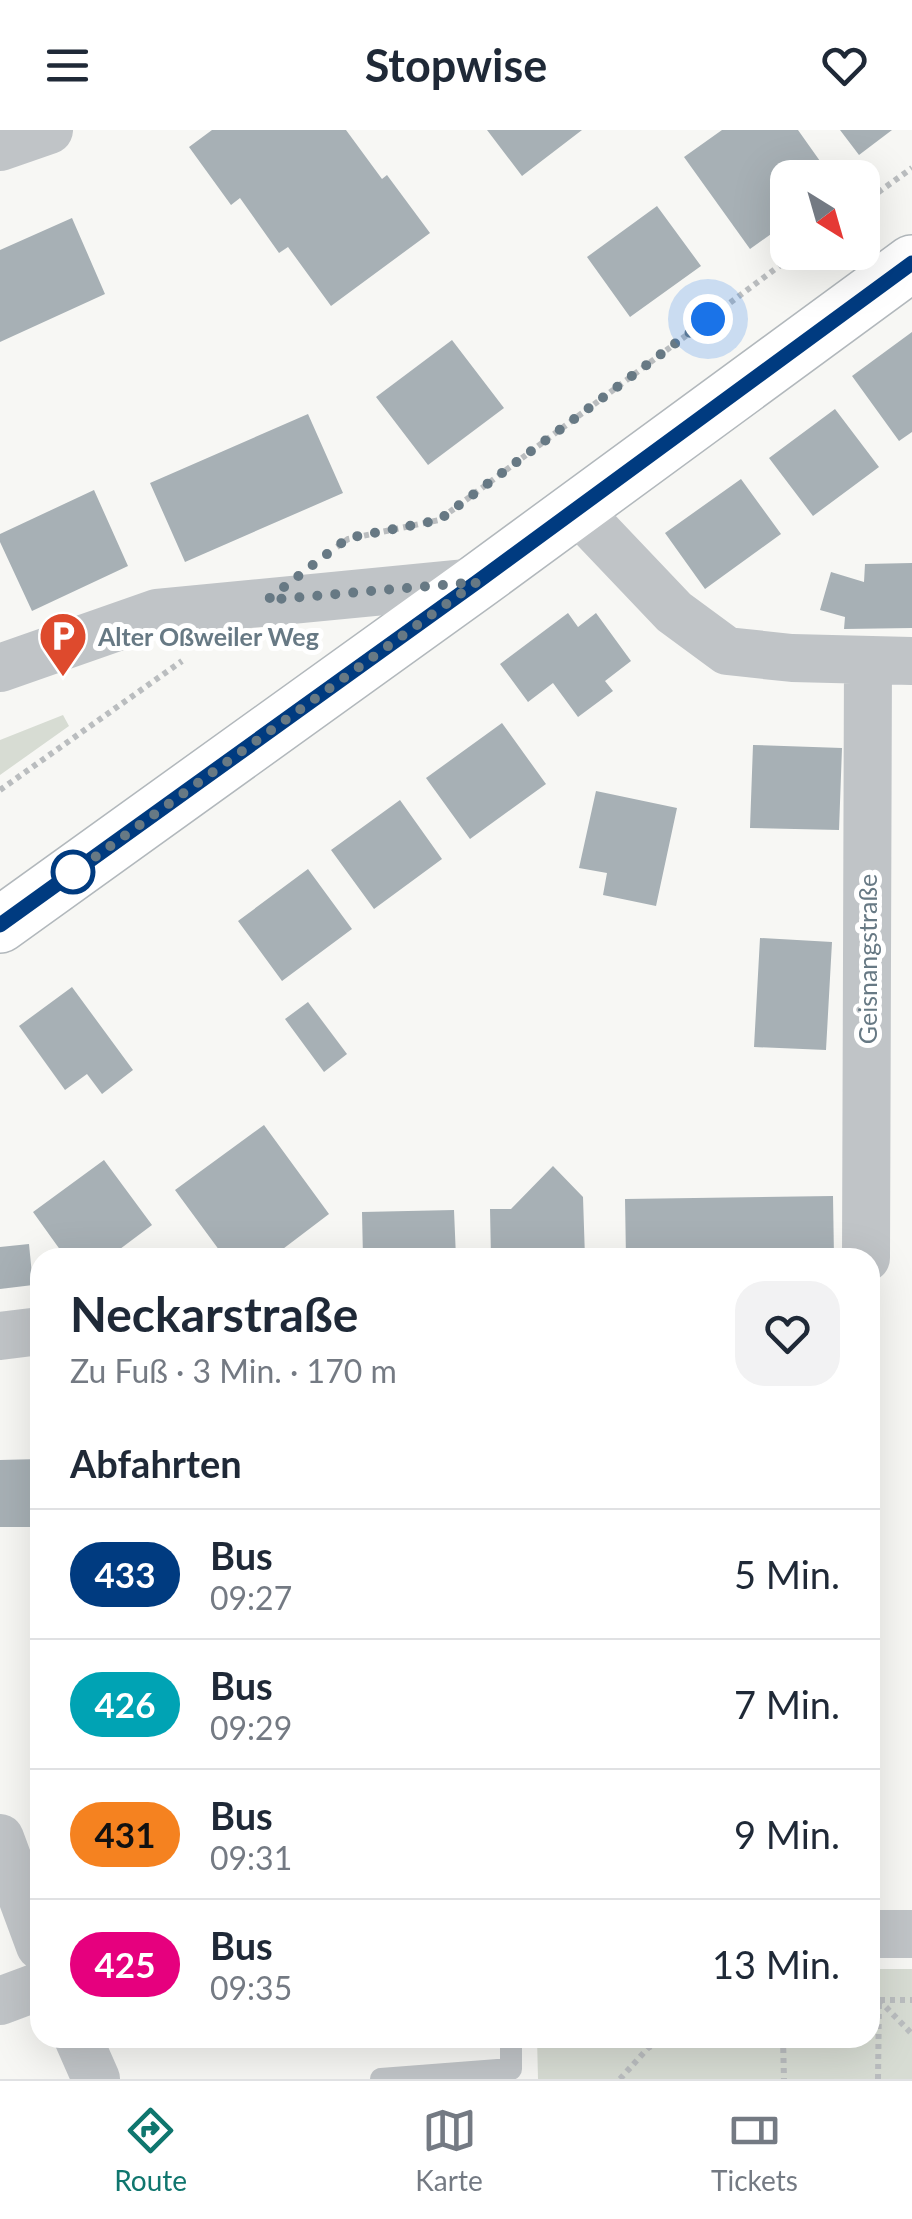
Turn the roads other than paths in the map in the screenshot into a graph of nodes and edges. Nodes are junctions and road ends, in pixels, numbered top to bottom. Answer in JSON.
{"nodes":[{"id":1,"x":50,"y":130,"type":"edge"},
{"id":2,"x":0,"y":147,"type":"edge"},
{"id":3,"x":912,"y":263,"type":"edge"},
{"id":4,"x":576,"y":510,"type":"junction"},
{"id":5,"x":477,"y":582,"type":"junction"},
{"id":6,"x":890,"y":661,"type":"edge"},
{"id":7,"x":0,"y":668,"type":"edge"},
{"id":8,"x":0,"y":925,"type":"edge"},
{"id":9,"x":866,"y":1248,"type":"edge"},
{"id":10,"x":30,"y":1333,"type":"edge"},
{"id":11,"x":0,"y":1336,"type":"edge"},
{"id":12,"x":0,"y":1838,"type":"edge"},
{"id":13,"x":30,"y":1918,"type":"edge"},
{"id":14,"x":880,"y":1934,"type":"edge"},
{"id":15,"x":912,"y":1934,"type":"edge"},
{"id":16,"x":30,"y":1990,"type":"edge"},
{"id":17,"x":0,"y":2001,"type":"edge"},
{"id":18,"x":82,"y":2048,"type":"edge"},
{"id":19,"x":510,"y":2048,"type":"edge"},
{"id":20,"x":96,"y":2079,"type":"edge"},
{"id":21,"x":381,"y":2079,"type":"edge"}],
"edges":[{"from":1,"to":2,"type":"street"},
{"from":3,"to":4,"type":"main road"},
{"from":4,"to":5,"type":"main road"},
{"from":4,"to":6,"type":"street"},
{"from":5,"to":7,"type":"street"},
{"from":5,"to":8,"type":"main road"},
{"from":6,"to":9,"type":"street","name":"Geisnangstraße"},
{"from":10,"to":11,"type":"street"},
{"from":12,"to":13,"type":"street"},
{"from":14,"to":15,"type":"street"},
{"from":16,"to":17,"type":"street"},
{"from":18,"to":20,"type":"street"},
{"from":19,"to":21,"type":"lane"}]}
